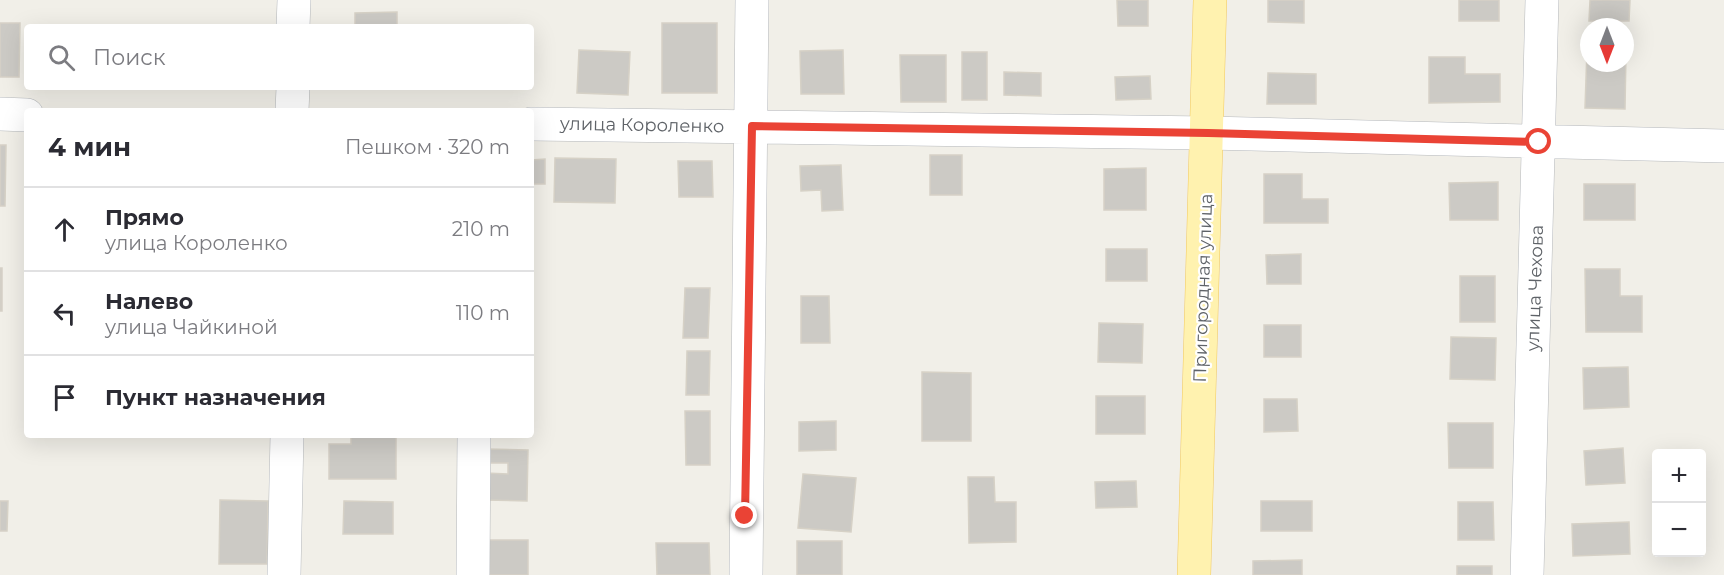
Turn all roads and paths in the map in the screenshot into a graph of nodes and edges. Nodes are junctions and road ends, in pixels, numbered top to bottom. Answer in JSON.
{"nodes":[{"id":1,"x":294,"y":0,"type":"edge"},
{"id":2,"x":752,"y":0,"type":"edge"},
{"id":3,"x":1210,"y":0,"type":"edge"},
{"id":4,"x":1542,"y":0,"type":"edge"},
{"id":5,"x":293,"y":24,"type":"edge"},
{"id":6,"x":292,"y":90,"type":"edge"},
{"id":7,"x":292,"y":108,"type":"edge"},
{"id":8,"x":0,"y":114,"type":"edge"},
{"id":9,"x":24,"y":115,"type":"edge"},
{"id":10,"x":534,"y":124,"type":"edge"},
{"id":11,"x":752,"y":126,"type":"junction"},
{"id":12,"x":1208,"y":133,"type":"junction"},
{"id":13,"x":1539,"y":142,"type":"junction"},
{"id":14,"x":1724,"y":146,"type":"edge"},
{"id":15,"x":287,"y":438,"type":"edge"},
{"id":16,"x":474,"y":438,"type":"edge"},
{"id":17,"x":284,"y":575,"type":"edge"},
{"id":18,"x":473,"y":575,"type":"edge"},
{"id":19,"x":746,"y":575,"type":"edge"},
{"id":20,"x":1194,"y":575,"type":"edge"},
{"id":21,"x":1527,"y":575,"type":"edge"}],
"edges":[{"from":1,"to":5,"type":"street"},
{"from":2,"to":11,"type":"street"},
{"from":3,"to":12,"type":"main road","name":"Пригородная улица"},
{"from":4,"to":13,"type":"street","name":"улица Чехова"},
{"from":6,"to":7,"type":"street"},
{"from":8,"to":9,"type":"street"},
{"from":10,"to":11,"type":"street","name":"улица Короленко"},
{"from":11,"to":12,"type":"street","name":"улица Короленко"},
{"from":11,"to":19,"type":"street"},
{"from":12,"to":13,"type":"street","name":"улица Короленко"},
{"from":12,"to":20,"type":"main road","name":"Пригородная улица"},
{"from":13,"to":14,"type":"street","name":"улица Короленко"},
{"from":13,"to":21,"type":"street","name":"улица Чехова"},
{"from":15,"to":17,"type":"street"},
{"from":16,"to":18,"type":"street"}]}
